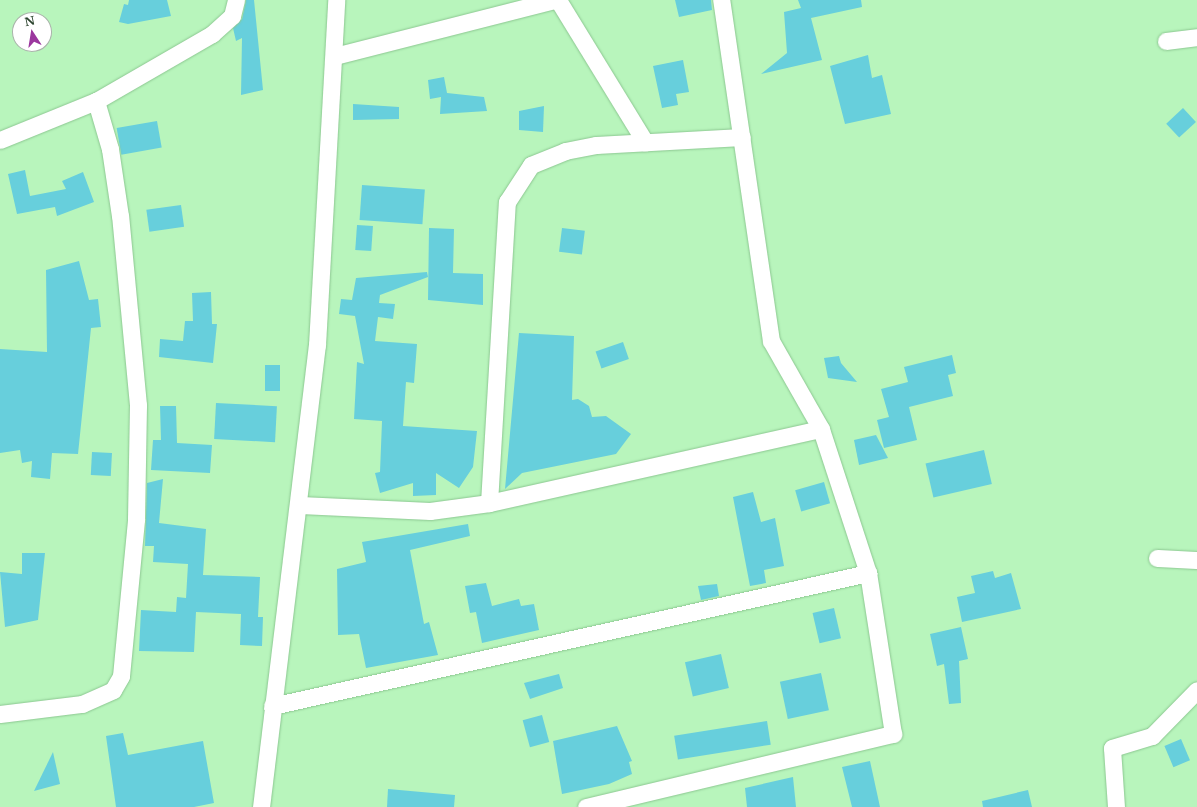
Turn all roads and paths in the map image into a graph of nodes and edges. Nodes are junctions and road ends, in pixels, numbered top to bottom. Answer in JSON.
{"nodes":[{"id":1,"x":236,"y":0,"type":"edge"},
{"id":2,"x":336,"y":0,"type":"edge"},
{"id":3,"x":557,"y":0,"type":"edge"},
{"id":4,"x":721,"y":0,"type":"edge"},
{"id":5,"x":1197,"y":37,"type":"edge"},
{"id":6,"x":1166,"y":41,"type":"dead end"},
{"id":7,"x":335,"y":56,"type":"junction"},
{"id":8,"x":96,"y":101,"type":"junction"},
{"id":9,"x":742,"y":137,"type":"junction"},
{"id":10,"x":0,"y":140,"type":"edge"},
{"id":11,"x":645,"y":142,"type":"junction"},
{"id":12,"x":821,"y":429,"type":"junction"},
{"id":13,"x":489,"y":503,"type":"junction"},
{"id":14,"x":300,"y":505,"type":"junction"},
{"id":15,"x":1157,"y":558,"type":"dead end"},
{"id":16,"x":1197,"y":560,"type":"edge"},
{"id":17,"x":868,"y":573,"type":"junction"},
{"id":18,"x":1197,"y":690,"type":"edge"},
{"id":19,"x":272,"y":706,"type":"junction"},
{"id":20,"x":0,"y":714,"type":"edge"},
{"id":21,"x":261,"y":807,"type":"edge"},
{"id":22,"x":586,"y":807,"type":"edge"},
{"id":23,"x":1116,"y":807,"type":"edge"}],
"edges":[{"from":1,"to":8,"type":"street"},
{"from":2,"to":7,"type":"street"},
{"from":3,"to":7,"type":"street"},
{"from":3,"to":11,"type":"street"},
{"from":4,"to":9,"type":"street"},
{"from":5,"to":6,"type":"street"},
{"from":7,"to":14,"type":"street"},
{"from":8,"to":10,"type":"street"},
{"from":8,"to":20,"type":"street"},
{"from":9,"to":11,"type":"street"},
{"from":9,"to":12,"type":"street"},
{"from":11,"to":13,"type":"street"},
{"from":12,"to":13,"type":"street"},
{"from":12,"to":17,"type":"street"},
{"from":13,"to":14,"type":"street"},
{"from":14,"to":19,"type":"street"},
{"from":15,"to":16,"type":"street"},
{"from":17,"to":19,"type":"street"},
{"from":17,"to":22,"type":"street"},
{"from":18,"to":23,"type":"street"},
{"from":19,"to":21,"type":"street"}]}
